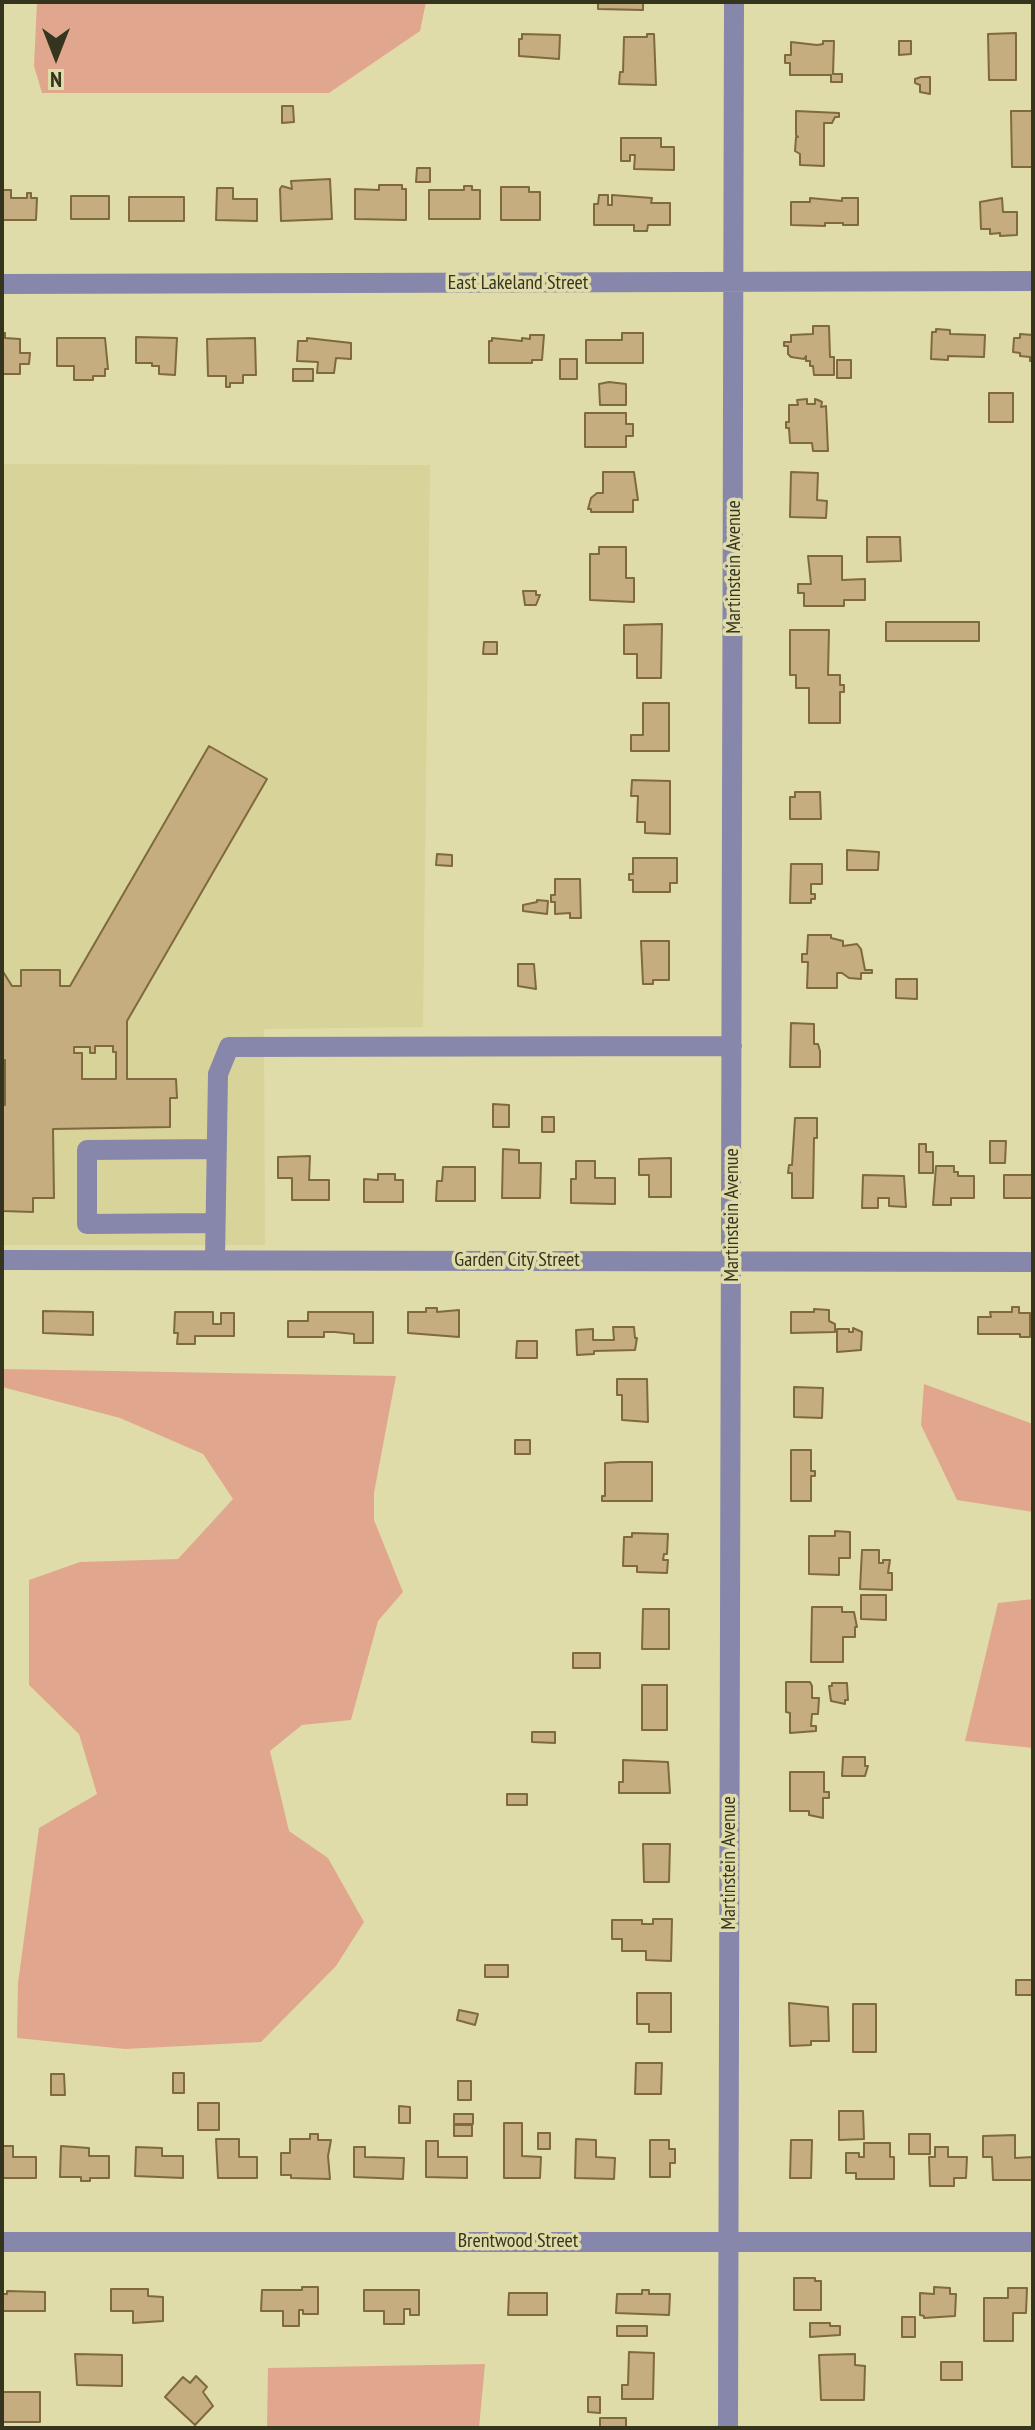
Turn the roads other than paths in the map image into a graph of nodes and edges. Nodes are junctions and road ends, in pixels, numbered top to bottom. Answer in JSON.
{"nodes":[{"id":1,"x":734,"y":2,"type":"edge"},
{"id":2,"x":1033,"y":281,"type":"edge"},
{"id":3,"x":735,"y":282,"type":"junction"},
{"id":4,"x":2,"y":284,"type":"edge"},
{"id":5,"x":732,"y":1046,"type":"junction"},
{"id":6,"x":216,"y":1149,"type":"junction"},
{"id":7,"x":215,"y":1223,"type":"junction"},
{"id":8,"x":215,"y":1259,"type":"junction"},
{"id":9,"x":2,"y":1260,"type":"edge"},
{"id":10,"x":732,"y":1261,"type":"junction"},
{"id":11,"x":1033,"y":1262,"type":"edge"},
{"id":12,"x":728,"y":2241,"type":"junction"},
{"id":13,"x":2,"y":2242,"type":"edge"},
{"id":14,"x":1033,"y":2242,"type":"edge"},
{"id":15,"x":728,"y":2428,"type":"edge"}],
"edges":[{"from":1,"to":3,"type":"street","name":"Martinstein Avenue"},
{"from":2,"to":3,"type":"street","name":"East Lakeland Street"},
{"from":3,"to":4,"type":"street","name":"East Lakeland Street"},
{"from":3,"to":5,"type":"street","name":"Martinstein Avenue"},
{"from":5,"to":6,"type":"street"},
{"from":5,"to":10,"type":"street","name":"Martinstein Avenue"},
{"from":6,"to":7,"type":"street"},
{"from":6,"to":7,"type":"street"},
{"from":7,"to":8,"type":"street"},
{"from":8,"to":9,"type":"street","name":"Garden City Street"},
{"from":8,"to":10,"type":"street","name":"Garden City Street"},
{"from":10,"to":11,"type":"street","name":"Garden City Street"},
{"from":10,"to":12,"type":"street","name":"Martinstein Avenue"},
{"from":12,"to":13,"type":"street","name":"Brentwood Street"},
{"from":12,"to":14,"type":"street","name":"Brentwood Street"},
{"from":12,"to":15,"type":"street","name":"Martinstein Avenue"}]}
